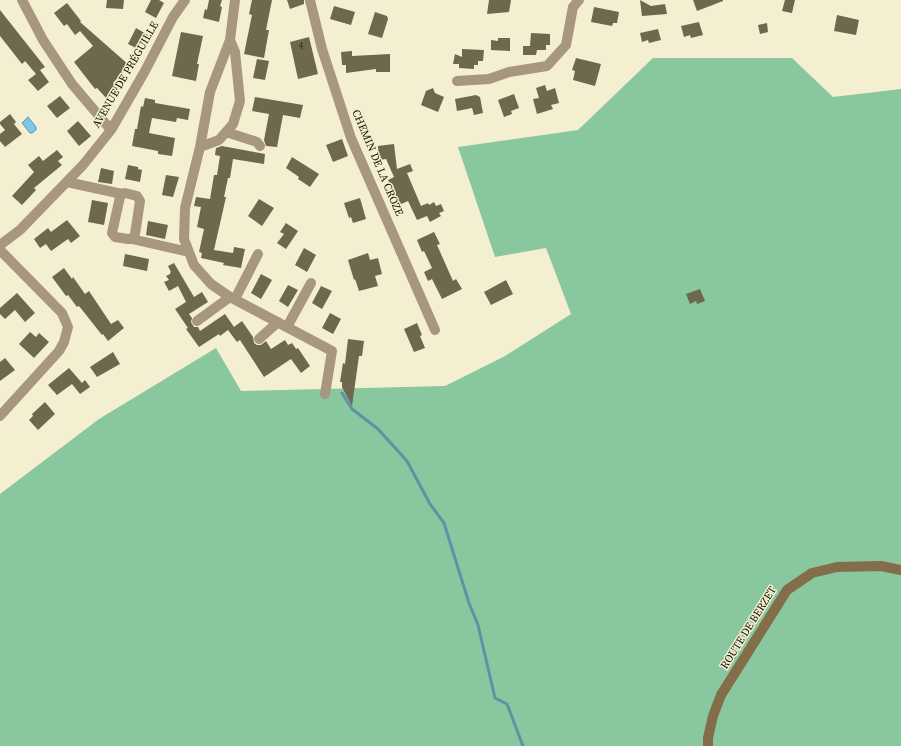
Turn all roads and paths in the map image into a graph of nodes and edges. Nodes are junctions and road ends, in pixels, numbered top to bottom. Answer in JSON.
{"nodes":[{"id":1,"x":22,"y":0,"type":"edge"},
{"id":2,"x":186,"y":0,"type":"edge"},
{"id":3,"x":235,"y":0,"type":"edge"},
{"id":4,"x":310,"y":0,"type":"edge"},
{"id":5,"x":579,"y":0,"type":"edge"},
{"id":6,"x":230,"y":40,"type":"junction"},
{"id":7,"x":457,"y":81,"type":"dead end"},
{"id":8,"x":111,"y":130,"type":"junction"},
{"id":9,"x":226,"y":132,"type":"junction"},
{"id":10,"x":260,"y":146,"type":"dead end"},
{"id":11,"x":200,"y":147,"type":"junction"},
{"id":12,"x":67,"y":182,"type":"junction"},
{"id":13,"x":122,"y":194,"type":"junction"},
{"id":14,"x":132,"y":239,"type":"junction"},
{"id":15,"x":0,"y":245,"type":"edge"},
{"id":16,"x":0,"y":250,"type":"edge"},
{"id":17,"x":189,"y":252,"type":"junction"},
{"id":18,"x":258,"y":254,"type":"dead end"},
{"id":19,"x":311,"y":283,"type":"dead end"},
{"id":20,"x":232,"y":298,"type":"junction"},
{"id":21,"x":197,"y":321,"type":"dead end"},
{"id":22,"x":282,"y":325,"type":"junction"},
{"id":23,"x":435,"y":330,"type":"dead end"},
{"id":24,"x":260,"y":338,"type":"dead end"},
{"id":25,"x":325,"y":394,"type":"dead end"},
{"id":26,"x":0,"y":416,"type":"edge"},
{"id":27,"x":901,"y":570,"type":"edge"},
{"id":28,"x":708,"y":746,"type":"edge"}],
"edges":[{"from":1,"to":8,"type":"street"},
{"from":2,"to":8,"type":"street","name":"AVENUE DE PRÉGUILLE"},
{"from":3,"to":6,"type":"street"},
{"from":4,"to":23,"type":"street","name":"CHEMIN DE LA CROZE"},
{"from":5,"to":7,"type":"street"},
{"from":6,"to":9,"type":"street"},
{"from":6,"to":11,"type":"street"},
{"from":8,"to":12,"type":"street","name":"AVENUE DE PRÉGUILLE"},
{"from":9,"to":10,"type":"street"},
{"from":9,"to":11,"type":"street"},
{"from":11,"to":17,"type":"street"},
{"from":12,"to":13,"type":"street"},
{"from":12,"to":15,"type":"street","name":"AVENUE DE PRÉGUILLE"},
{"from":13,"to":14,"type":"street"},
{"from":13,"to":14,"type":"street"},
{"from":14,"to":17,"type":"street"},
{"from":16,"to":26,"type":"street"},
{"from":17,"to":20,"type":"street"},
{"from":18,"to":20,"type":"street"},
{"from":19,"to":22,"type":"street"},
{"from":20,"to":21,"type":"street"},
{"from":20,"to":22,"type":"street"},
{"from":22,"to":24,"type":"street"},
{"from":22,"to":25,"type":"street"},
{"from":27,"to":28,"type":"street","name":"ROUTE DE BERZET"}]}
